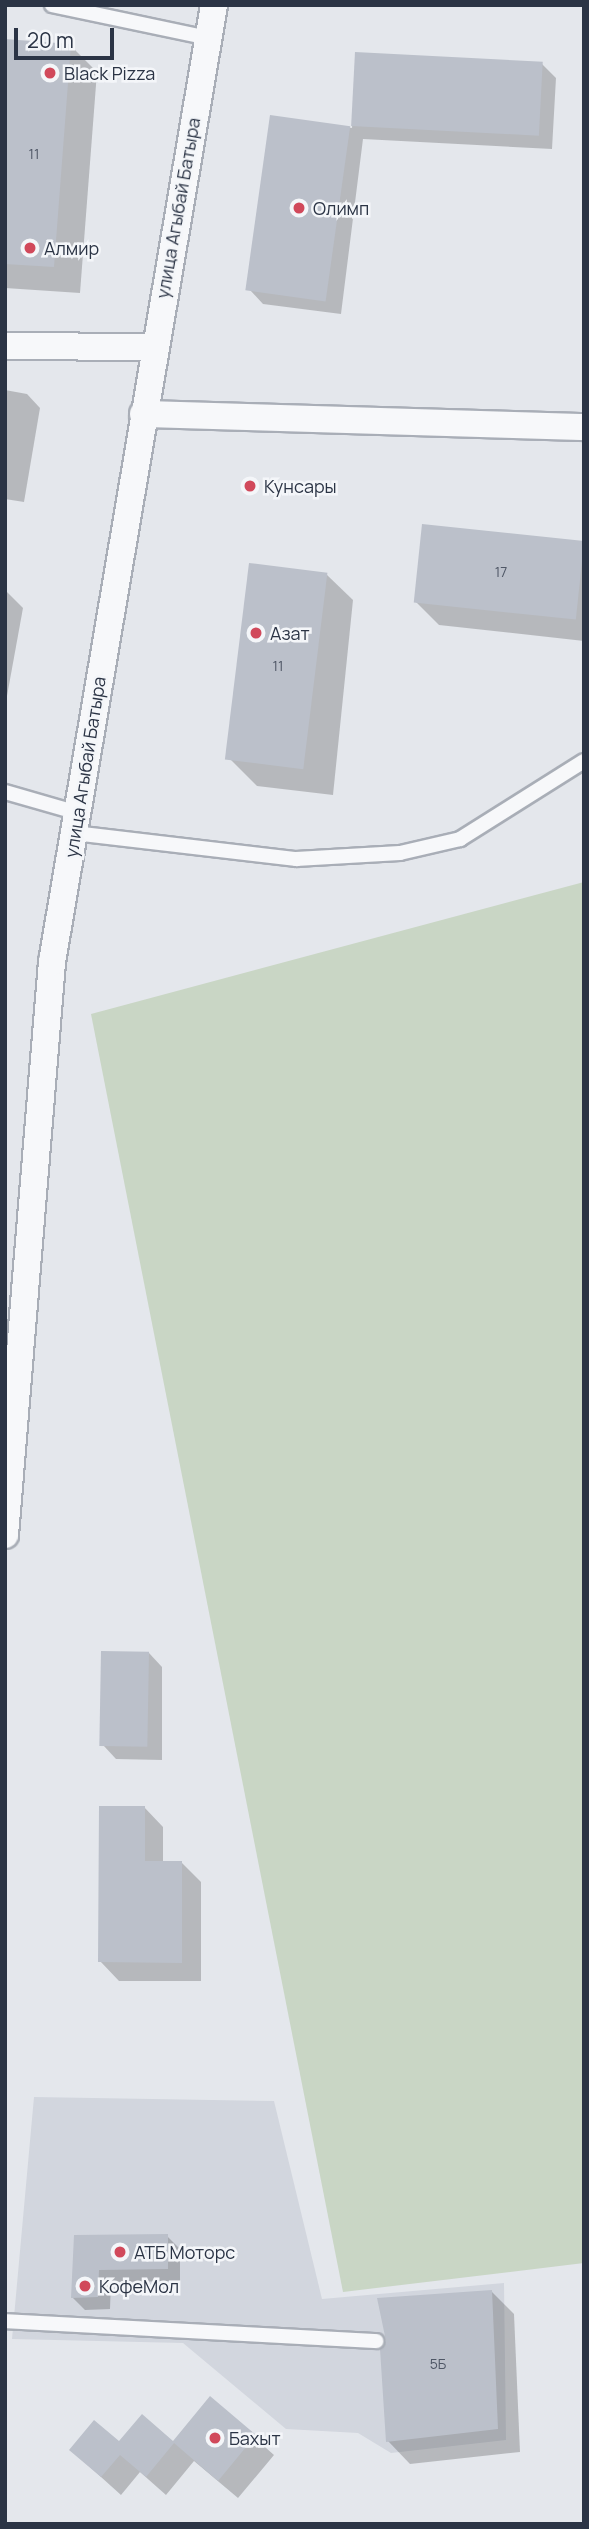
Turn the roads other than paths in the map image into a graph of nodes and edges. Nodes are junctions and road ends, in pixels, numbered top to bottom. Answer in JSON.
{"nodes":[{"id":1,"x":52,"y":5,"type":"edge"},
{"id":2,"x":214,"y":5,"type":"edge"},
{"id":3,"x":208,"y":38,"type":"junction"},
{"id":4,"x":5,"y":346,"type":"edge"},
{"id":5,"x":154,"y":347,"type":"junction"},
{"id":6,"x":143,"y":414,"type":"junction"},
{"id":7,"x":584,"y":427,"type":"edge"},
{"id":8,"x":584,"y":761,"type":"edge"},
{"id":9,"x":5,"y":792,"type":"edge"},
{"id":10,"x":76,"y":823,"type":"junction"},
{"id":11,"x":5,"y":1535,"type":"edge"},
{"id":12,"x":5,"y":2321,"type":"edge"},
{"id":13,"x":376,"y":2341,"type":"dead end"}],
"edges":[{"from":1,"to":3,"type":"lane"},
{"from":2,"to":3,"type":"street","name":"улица Агыбай Батыра"},
{"from":3,"to":5,"type":"street","name":"улица Агыбай Батыра"},
{"from":4,"to":5,"type":"street"},
{"from":5,"to":6,"type":"street","name":"улица Агыбай Батыра"},
{"from":6,"to":7,"type":"street"},
{"from":6,"to":10,"type":"street","name":"улица Агыбай Батыра"},
{"from":8,"to":10,"type":"lane"},
{"from":9,"to":10,"type":"lane"},
{"from":10,"to":11,"type":"street","name":"улица Агыбай Батыра"},
{"from":12,"to":13,"type":"lane"}]}
